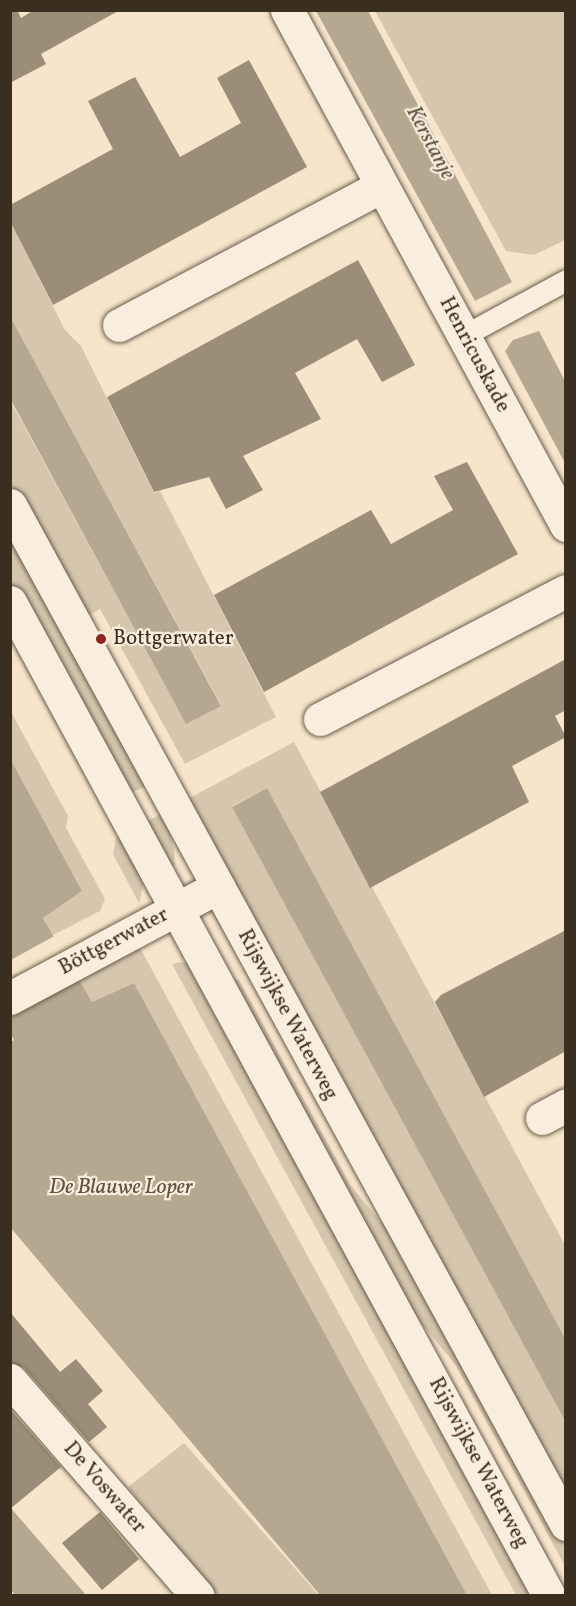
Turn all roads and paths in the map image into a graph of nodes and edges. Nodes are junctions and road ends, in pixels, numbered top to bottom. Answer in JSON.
{"nodes":[{"id":1,"x":287,"y":10,"type":"edge"},
{"id":2,"x":382,"y":186,"type":"junction"},
{"id":3,"x":566,"y":280,"type":"edge"},
{"id":4,"x":119,"y":325,"type":"dead end"},
{"id":5,"x":463,"y":336,"type":"junction"},
{"id":6,"x":10,"y":505,"type":"edge"},
{"id":7,"x":566,"y":525,"type":"edge"},
{"id":8,"x":566,"y":591,"type":"edge"},
{"id":9,"x":10,"y":602,"type":"edge"},
{"id":10,"x":320,"y":719,"type":"dead end"},
{"id":11,"x":218,"y":887,"type":"junction"},
{"id":12,"x":177,"y":909,"type":"junction"},
{"id":13,"x":10,"y":998,"type":"edge"},
{"id":14,"x":10,"y":1380,"type":"edge"},
{"id":15,"x":566,"y":1524,"type":"edge"},
{"id":16,"x":198,"y":1596,"type":"edge"},
{"id":17,"x":549,"y":1596,"type":"edge"}],
"edges":[{"from":1,"to":2,"type":"main road","name":"Henricuskade"},
{"from":2,"to":4,"type":"main road"},
{"from":2,"to":5,"type":"main road","name":"Henricuskade"},
{"from":3,"to":5,"type":"lane"},
{"from":5,"to":7,"type":"main road","name":"Henricuskade"},
{"from":6,"to":11,"type":"main road","name":"Rijswijkse Waterweg"},
{"from":8,"to":10,"type":"main road"},
{"from":9,"to":12,"type":"main road","name":"Rijswijkse Waterweg"},
{"from":11,"to":12,"type":"main road","name":"Böttgerwater"},
{"from":11,"to":15,"type":"main road","name":"Rijswijkse Waterweg"},
{"from":12,"to":13,"type":"main road","name":"Böttgerwater"},
{"from":12,"to":17,"type":"main road","name":"Rijswijkse Waterweg"},
{"from":14,"to":16,"type":"main road","name":"De Voswater"}]}
